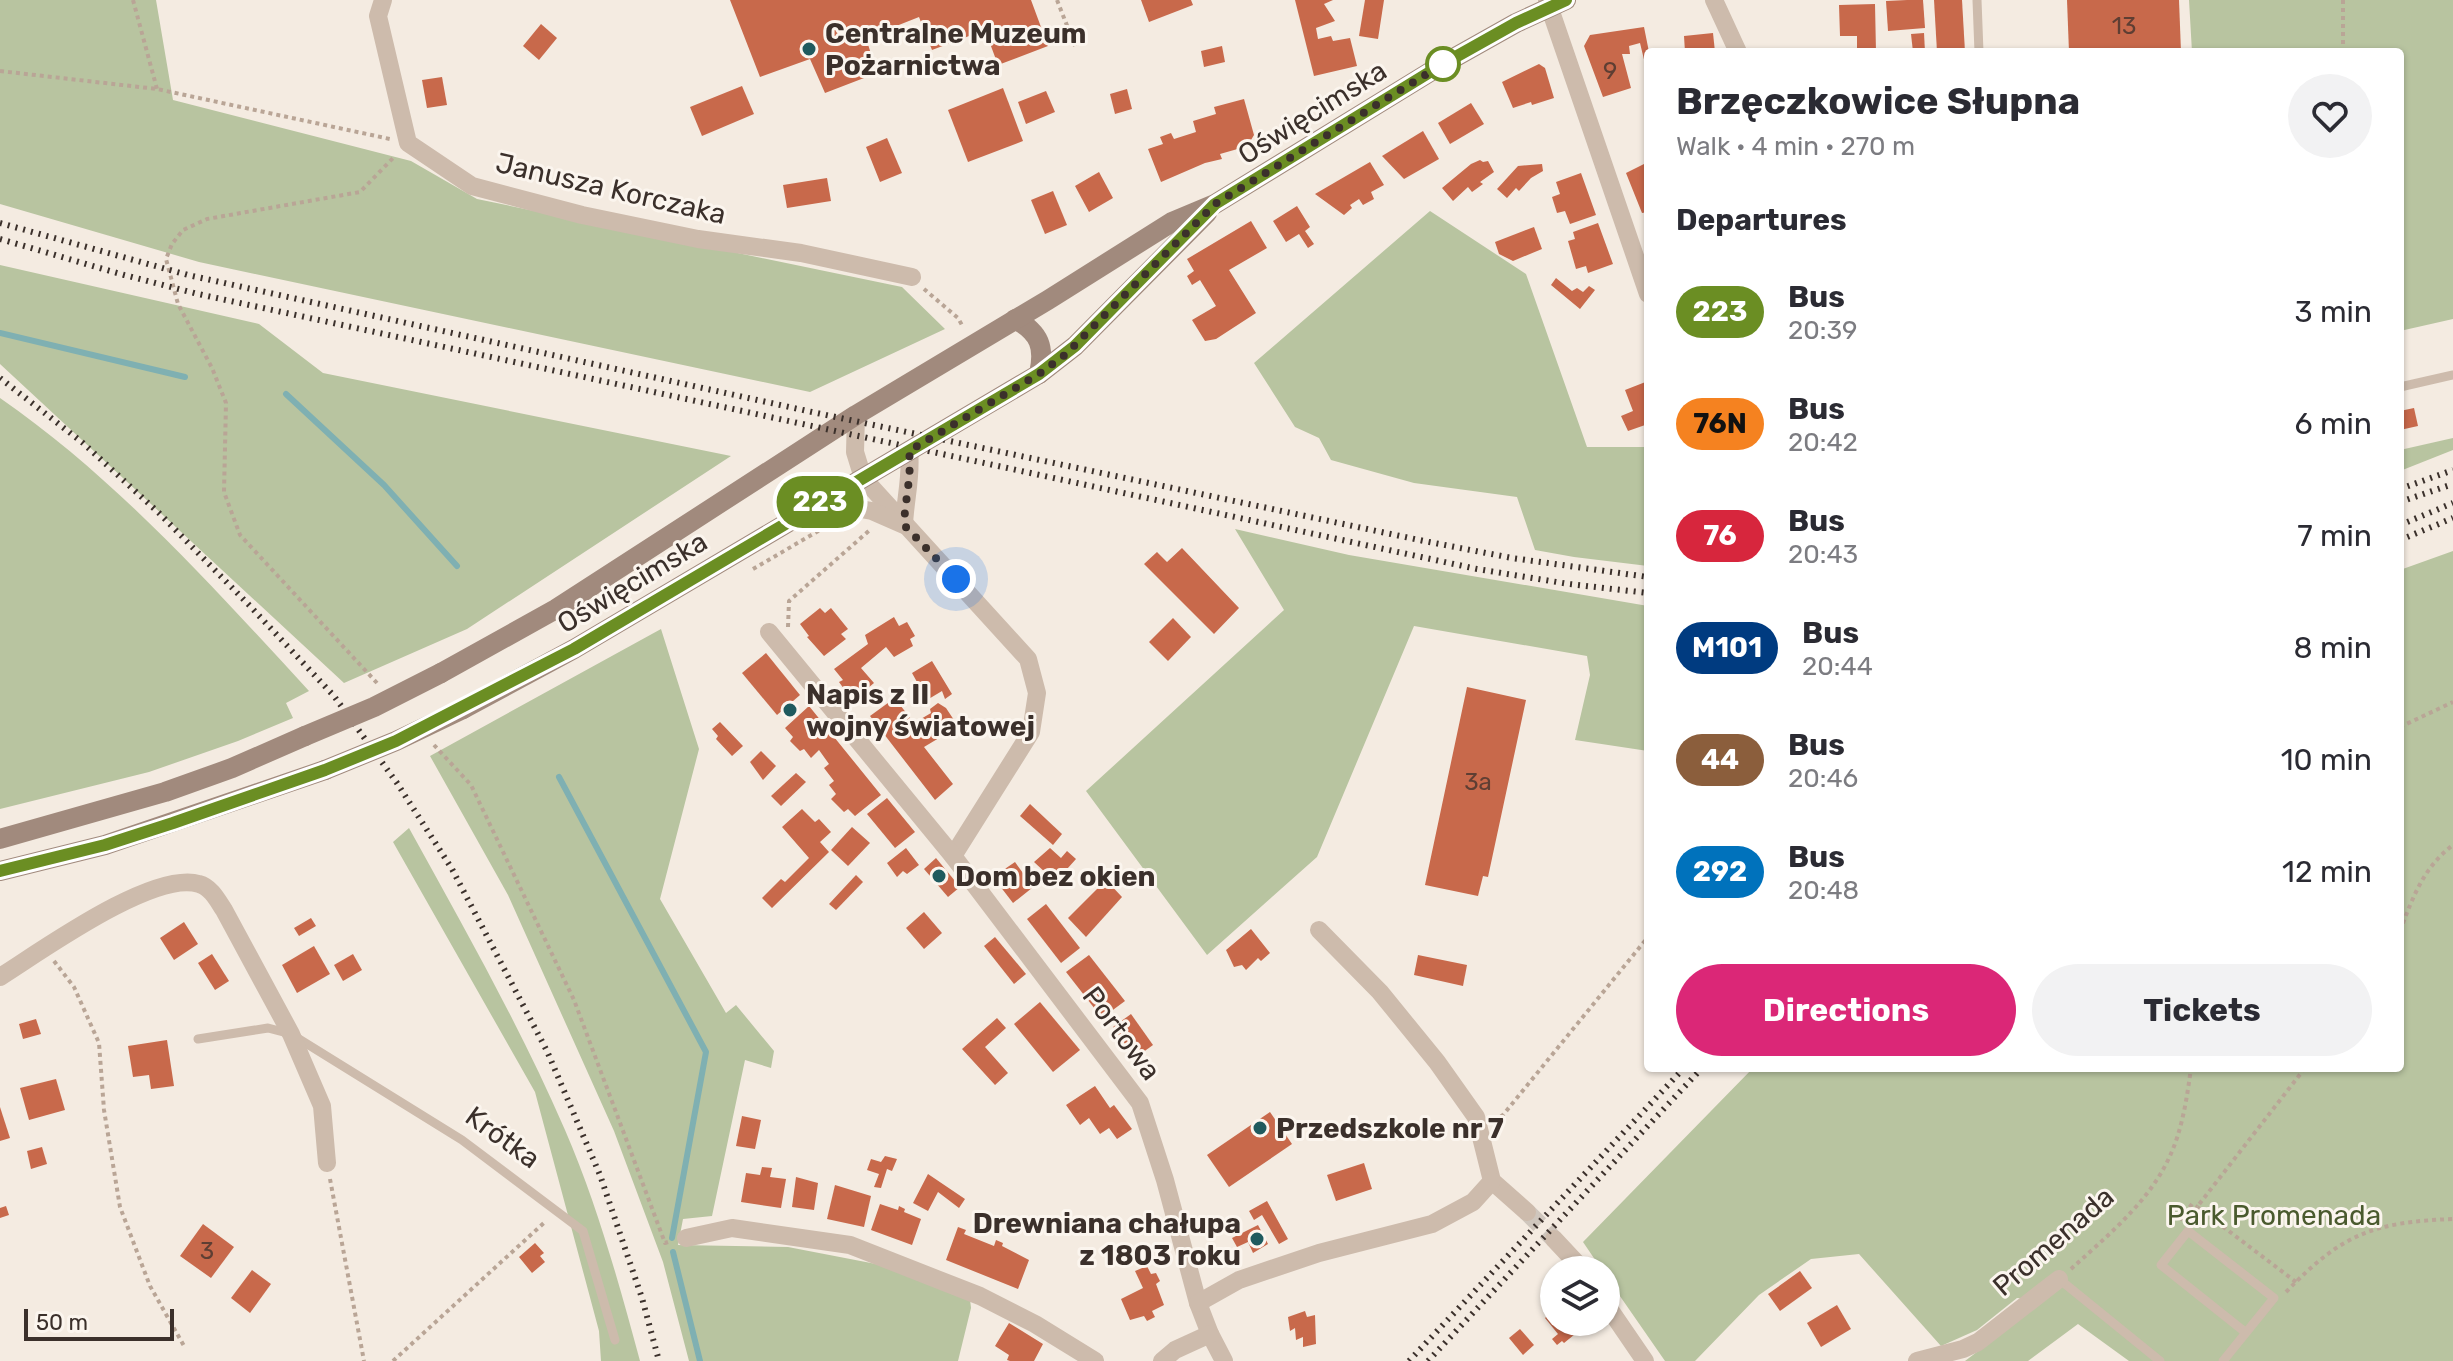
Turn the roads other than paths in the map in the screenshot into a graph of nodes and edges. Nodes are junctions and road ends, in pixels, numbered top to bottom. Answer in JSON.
{"nodes":[{"id":1,"x":383,"y":0,"type":"edge"},
{"id":2,"x":1714,"y":0,"type":"edge"},
{"id":3,"x":1977,"y":0,"type":"edge"},
{"id":4,"x":1555,"y":2,"type":"edge"},
{"id":5,"x":1736,"y":48,"type":"edge"},
{"id":6,"x":1979,"y":48,"type":"edge"},
{"id":7,"x":1215,"y":204,"type":"junction"},
{"id":8,"x":912,"y":277,"type":"dead end"},
{"id":9,"x":1644,"y":281,"type":"edge"},
{"id":10,"x":1015,"y":319,"type":"junction"},
{"id":11,"x":1039,"y":374,"type":"junction"},
{"id":12,"x":2453,"y":375,"type":"edge"},
{"id":13,"x":2404,"y":386,"type":"edge"},
{"id":14,"x":856,"y":415,"type":"junction"},
{"id":15,"x":909,"y":451,"type":"junction"},
{"id":16,"x":863,"y":478,"type":"junction"},
{"id":17,"x":820,"y":502,"type":"junction"},
{"id":18,"x":904,"y":525,"type":"junction"},
{"id":19,"x":779,"y":631,"type":"road end"},
{"id":20,"x":0,"y":839,"type":"edge"},
{"id":21,"x":953,"y":856,"type":"junction"},
{"id":22,"x":0,"y":871,"type":"edge"},
{"id":23,"x":1319,"y":930,"type":"dead end"},
{"id":24,"x":0,"y":977,"type":"edge"},
{"id":25,"x":291,"y":1034,"type":"junction"},
{"id":26,"x":198,"y":1039,"type":"dead end"},
{"id":27,"x":327,"y":1163,"type":"road end"},
{"id":28,"x":1492,"y":1181,"type":"junction"},
{"id":29,"x":1527,"y":1212,"type":"tunnel mouth"},
{"id":30,"x":686,"y":1238,"type":"road end"},
{"id":31,"x":1554,"y":1239,"type":"tunnel mouth"},
{"id":32,"x":1570,"y":1256,"type":"edge"},
{"id":33,"x":2059,"y":1279,"type":"joint"},
{"id":34,"x":1198,"y":1303,"type":"junction"},
{"id":35,"x":1620,"y":1324,"type":"edge"},
{"id":36,"x":2245,"y":1332,"type":"junction"},
{"id":37,"x":1210,"y":1334,"type":"junction"},
{"id":38,"x":615,"y":1340,"type":"dead end"},
{"id":39,"x":1095,"y":1361,"type":"edge"},
{"id":40,"x":1162,"y":1361,"type":"edge"},
{"id":41,"x":1224,"y":1361,"type":"edge"},
{"id":42,"x":1645,"y":1361,"type":"edge"},
{"id":43,"x":1917,"y":1361,"type":"edge"},
{"id":44,"x":2160,"y":1361,"type":"edge"},
{"id":45,"x":2223,"y":1361,"type":"edge"}],
"edges":[{"from":1,"to":8,"type":"street","name":"Janusza Korczaka"},
{"from":2,"to":5,"type":"street"},
{"from":3,"to":6,"type":"lane"},
{"from":4,"to":7,"type":"main road","name":"Oświęcimska"},
{"from":4,"to":9,"type":"street"},
{"from":7,"to":10,"type":"main road","name":"Oświęcimska"},
{"from":7,"to":11,"type":"main road","name":"Oświęcimska"},
{"from":10,"to":11,"type":"main road"},
{"from":10,"to":14,"type":"main road","name":"Oświęcimska"},
{"from":11,"to":15,"type":"main road","name":"Oświęcimska"},
{"from":12,"to":13,"type":"lane"},
{"from":14,"to":16,"type":"street"},
{"from":14,"to":20,"type":"main road","name":"Oświęcimska","bridge":true},
{"from":15,"to":16,"type":"main road","name":"Oświęcimska"},
{"from":15,"to":18,"type":"street"},
{"from":16,"to":17,"type":"main road","name":"Oświęcimska"},
{"from":16,"to":18,"type":"street"},
{"from":17,"to":18,"type":"street"},
{"from":17,"to":22,"type":"main road","name":"Oświęcimska","bridge":true},
{"from":18,"to":21,"type":"street"},
{"from":19,"to":21,"type":"street","name":"Portowa"},
{"from":21,"to":34,"type":"street","name":"Portowa"},
{"from":23,"to":28,"type":"street"},
{"from":24,"to":25,"type":"street","name":"Krótka"},
{"from":25,"to":26,"type":"lane","name":"Krótka"},
{"from":25,"to":27,"type":"street","name":"Krótka"},
{"from":25,"to":38,"type":"lane","name":"Krótka"},
{"from":28,"to":29,"type":"street"},
{"from":28,"to":34,"type":"street"},
{"from":30,"to":39,"type":"street"},
{"from":31,"to":32,"type":"street"},
{"from":33,"to":43,"type":"street","name":"Promenada"},
{"from":33,"to":44,"type":"lane"},
{"from":34,"to":37,"type":"street","name":"Portowa"},
{"from":35,"to":42,"type":"street"},
{"from":36,"to":36,"type":"lane"},
{"from":36,"to":45,"type":"lane"},
{"from":37,"to":40,"type":"street"},
{"from":37,"to":41,"type":"street","name":"Portowa"}]}
